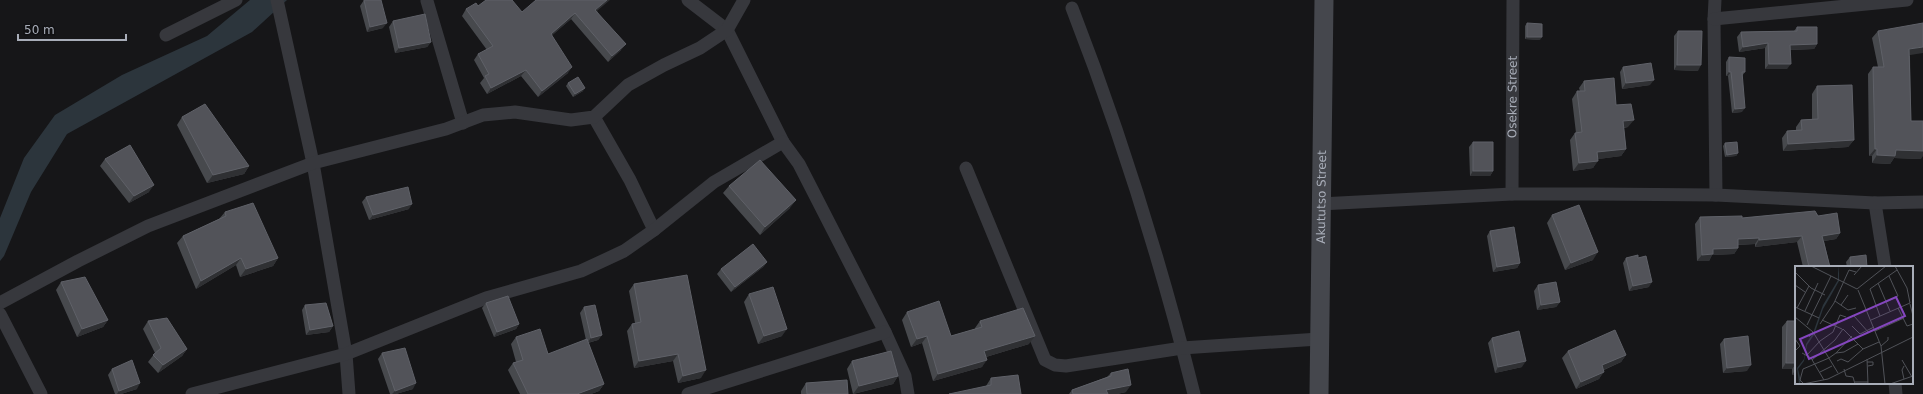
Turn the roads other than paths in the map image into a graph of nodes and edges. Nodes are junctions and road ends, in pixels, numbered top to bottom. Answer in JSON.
{"nodes":[{"id":1,"x":236,"y":0,"type":"edge"},
{"id":2,"x":688,"y":0,"type":"edge"},
{"id":3,"x":744,"y":0,"type":"edge"},
{"id":4,"x":1324,"y":0,"type":"edge"},
{"id":5,"x":1513,"y":0,"type":"edge"},
{"id":6,"x":1716,"y":0,"type":"edge"},
{"id":7,"x":1907,"y":0,"type":"edge"},
{"id":8,"x":427,"y":1,"type":"dead end"},
{"id":9,"x":278,"y":3,"type":"edge"},
{"id":10,"x":1072,"y":8,"type":"dead end"},
{"id":11,"x":1714,"y":19,"type":"junction"},
{"id":12,"x":727,"y":30,"type":"junction"},
{"id":13,"x":166,"y":35,"type":"dead end"},
{"id":14,"x":594,"y":117,"type":"junction"},
{"id":15,"x":463,"y":123,"type":"junction"},
{"id":16,"x":783,"y":142,"type":"junction"},
{"id":17,"x":313,"y":163,"type":"junction"},
{"id":18,"x":966,"y":168,"type":"dead end"},
{"id":19,"x":1512,"y":194,"type":"junction"},
{"id":20,"x":1716,"y":195,"type":"junction"},
{"id":21,"x":1923,"y":202,"type":"edge"},
{"id":22,"x":1875,"y":203,"type":"junction"},
{"id":23,"x":1320,"y":204,"type":"junction"},
{"id":24,"x":654,"y":230,"type":"junction"},
{"id":25,"x":1885,"y":266,"type":"edge"},
{"id":26,"x":0,"y":303,"type":"edge"},
{"id":27,"x":0,"y":314,"type":"edge"},
{"id":28,"x":885,"y":332,"type":"junction"},
{"id":29,"x":1319,"y":339,"type":"junction"},
{"id":30,"x":1182,"y":348,"type":"junction"},
{"id":31,"x":346,"y":354,"type":"junction"},
{"id":32,"x":1895,"y":384,"type":"edge"},
{"id":33,"x":41,"y":394,"type":"edge"},
{"id":34,"x":192,"y":394,"type":"edge"},
{"id":35,"x":349,"y":394,"type":"edge"},
{"id":36,"x":688,"y":394,"type":"edge"},
{"id":37,"x":908,"y":394,"type":"edge"},
{"id":38,"x":1194,"y":394,"type":"edge"},
{"id":39,"x":1319,"y":394,"type":"edge"},
{"id":40,"x":1896,"y":394,"type":"edge"}],
"edges":[{"from":1,"to":13,"type":"street"},
{"from":2,"to":12,"type":"street"},
{"from":3,"to":12,"type":"street"},
{"from":4,"to":23,"type":"street","name":"Akututso Street"},
{"from":5,"to":19,"type":"street","name":"Osekre Street"},
{"from":6,"to":11,"type":"street"},
{"from":7,"to":11,"type":"street"},
{"from":8,"to":15,"type":"street"},
{"from":9,"to":17,"type":"street"},
{"from":10,"to":30,"type":"street"},
{"from":11,"to":20,"type":"street"},
{"from":12,"to":14,"type":"street"},
{"from":12,"to":16,"type":"street"},
{"from":14,"to":15,"type":"street"},
{"from":14,"to":24,"type":"street"},
{"from":15,"to":17,"type":"street"},
{"from":16,"to":24,"type":"street"},
{"from":16,"to":28,"type":"street"},
{"from":17,"to":26,"type":"street"},
{"from":17,"to":31,"type":"street"},
{"from":18,"to":30,"type":"street"},
{"from":19,"to":20,"type":"street"},
{"from":19,"to":23,"type":"street"},
{"from":20,"to":22,"type":"street"},
{"from":21,"to":22,"type":"street"},
{"from":22,"to":25,"type":"street"},
{"from":23,"to":29,"type":"street","name":"Akututso Street"},
{"from":24,"to":31,"type":"street"},
{"from":27,"to":33,"type":"street"},
{"from":28,"to":36,"type":"street"},
{"from":28,"to":37,"type":"street"},
{"from":29,"to":30,"type":"street"},
{"from":29,"to":39,"type":"street","name":"Akututso Street"},
{"from":30,"to":38,"type":"street"},
{"from":31,"to":34,"type":"street"},
{"from":31,"to":35,"type":"street"},
{"from":32,"to":40,"type":"street"}]}
